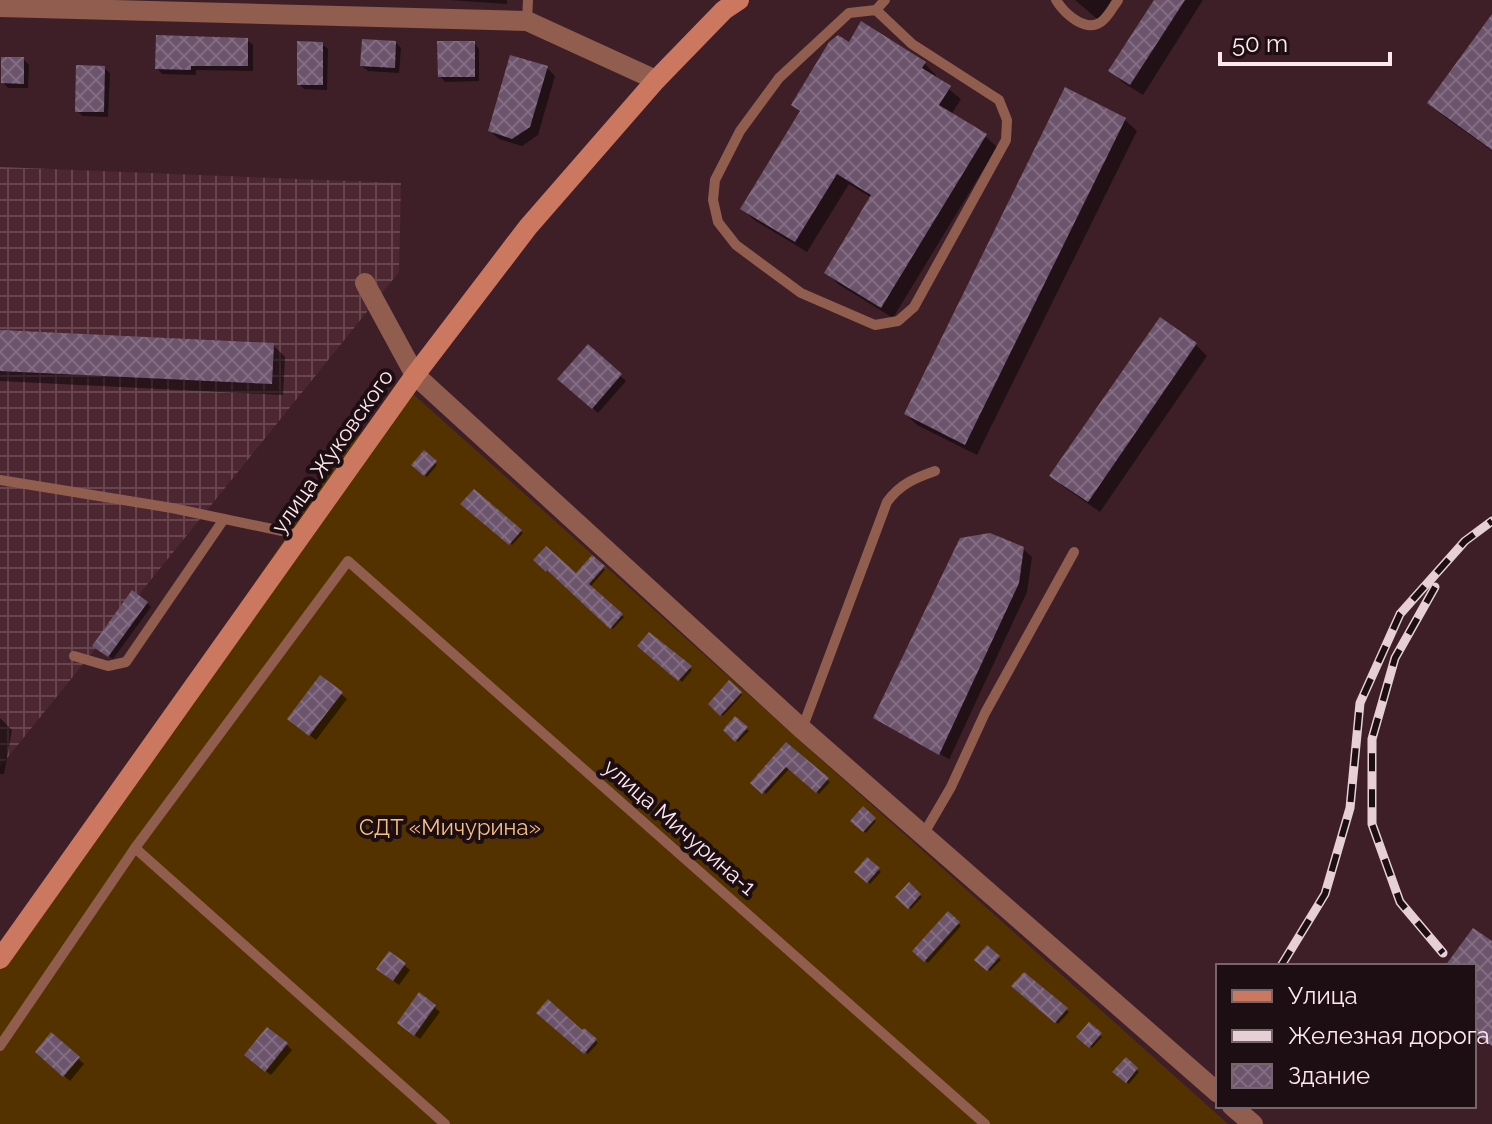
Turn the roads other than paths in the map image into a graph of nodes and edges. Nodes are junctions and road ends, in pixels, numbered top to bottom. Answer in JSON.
{"nodes":[{"id":1,"x":739,"y":0,"type":"edge"},
{"id":2,"x":885,"y":0,"type":"edge"},
{"id":3,"x":1056,"y":0,"type":"edge"},
{"id":4,"x":1118,"y":0,"type":"edge"},
{"id":5,"x":46,"y":4,"type":"edge"},
{"id":6,"x":0,"y":7,"type":"edge"},
{"id":7,"x":294,"y":7,"type":"edge"},
{"id":8,"x":528,"y":10,"type":"edge"},
{"id":9,"x":876,"y":10,"type":"junction"},
{"id":10,"x":656,"y":80,"type":"junction"},
{"id":11,"x":365,"y":283,"type":"dead end"},
{"id":12,"x":415,"y":375,"type":"junction"},
{"id":13,"x":935,"y":471,"type":"dead end"},
{"id":14,"x":0,"y":480,"type":"edge"},
{"id":15,"x":224,"y":519,"type":"junction"},
{"id":16,"x":301,"y":535,"type":"junction"},
{"id":17,"x":1074,"y":552,"type":"dead end"},
{"id":18,"x":74,"y":656,"type":"dead end"},
{"id":19,"x":802,"y":729,"type":"junction"},
{"id":20,"x":923,"y":835,"type":"junction"},
{"id":21,"x":135,"y":848,"type":"junction"},
{"id":22,"x":0,"y":959,"type":"edge"},
{"id":23,"x":0,"y":1046,"type":"edge"},
{"id":24,"x":1216,"y":1091,"type":"edge"},
{"id":25,"x":1234,"y":1108,"type":"edge"},
{"id":26,"x":445,"y":1124,"type":"edge"},
{"id":27,"x":985,"y":1124,"type":"edge"},
{"id":28,"x":1253,"y":1124,"type":"edge"}],
"edges":[{"from":1,"to":10,"type":"main road","name":"улица Жуковского"},
{"from":2,"to":9,"type":"lane"},
{"from":3,"to":4,"type":"lane"},
{"from":5,"to":6,"type":"street"},
{"from":5,"to":7,"type":"street"},
{"from":7,"to":8,"type":"street"},
{"from":8,"to":10,"type":"street"},
{"from":9,"to":9,"type":"lane"},
{"from":10,"to":12,"type":"main road","name":"улица Жуковского"},
{"from":11,"to":12,"type":"street"},
{"from":12,"to":16,"type":"main road","name":"улица Жуковского"},
{"from":12,"to":19,"type":"street"},
{"from":13,"to":19,"type":"lane"},
{"from":14,"to":15,"type":"lane"},
{"from":15,"to":16,"type":"lane"},
{"from":15,"to":18,"type":"lane"},
{"from":16,"to":22,"type":"main road","name":"улица Жуковского"},
{"from":17,"to":20,"type":"lane"},
{"from":19,"to":20,"type":"street"},
{"from":20,"to":24,"type":"street"},
{"from":21,"to":23,"type":"lane"},
{"from":21,"to":26,"type":"lane"},
{"from":21,"to":27,"type":"lane","name":"улица Мичурина-1"},
{"from":25,"to":28,"type":"street"}]}
